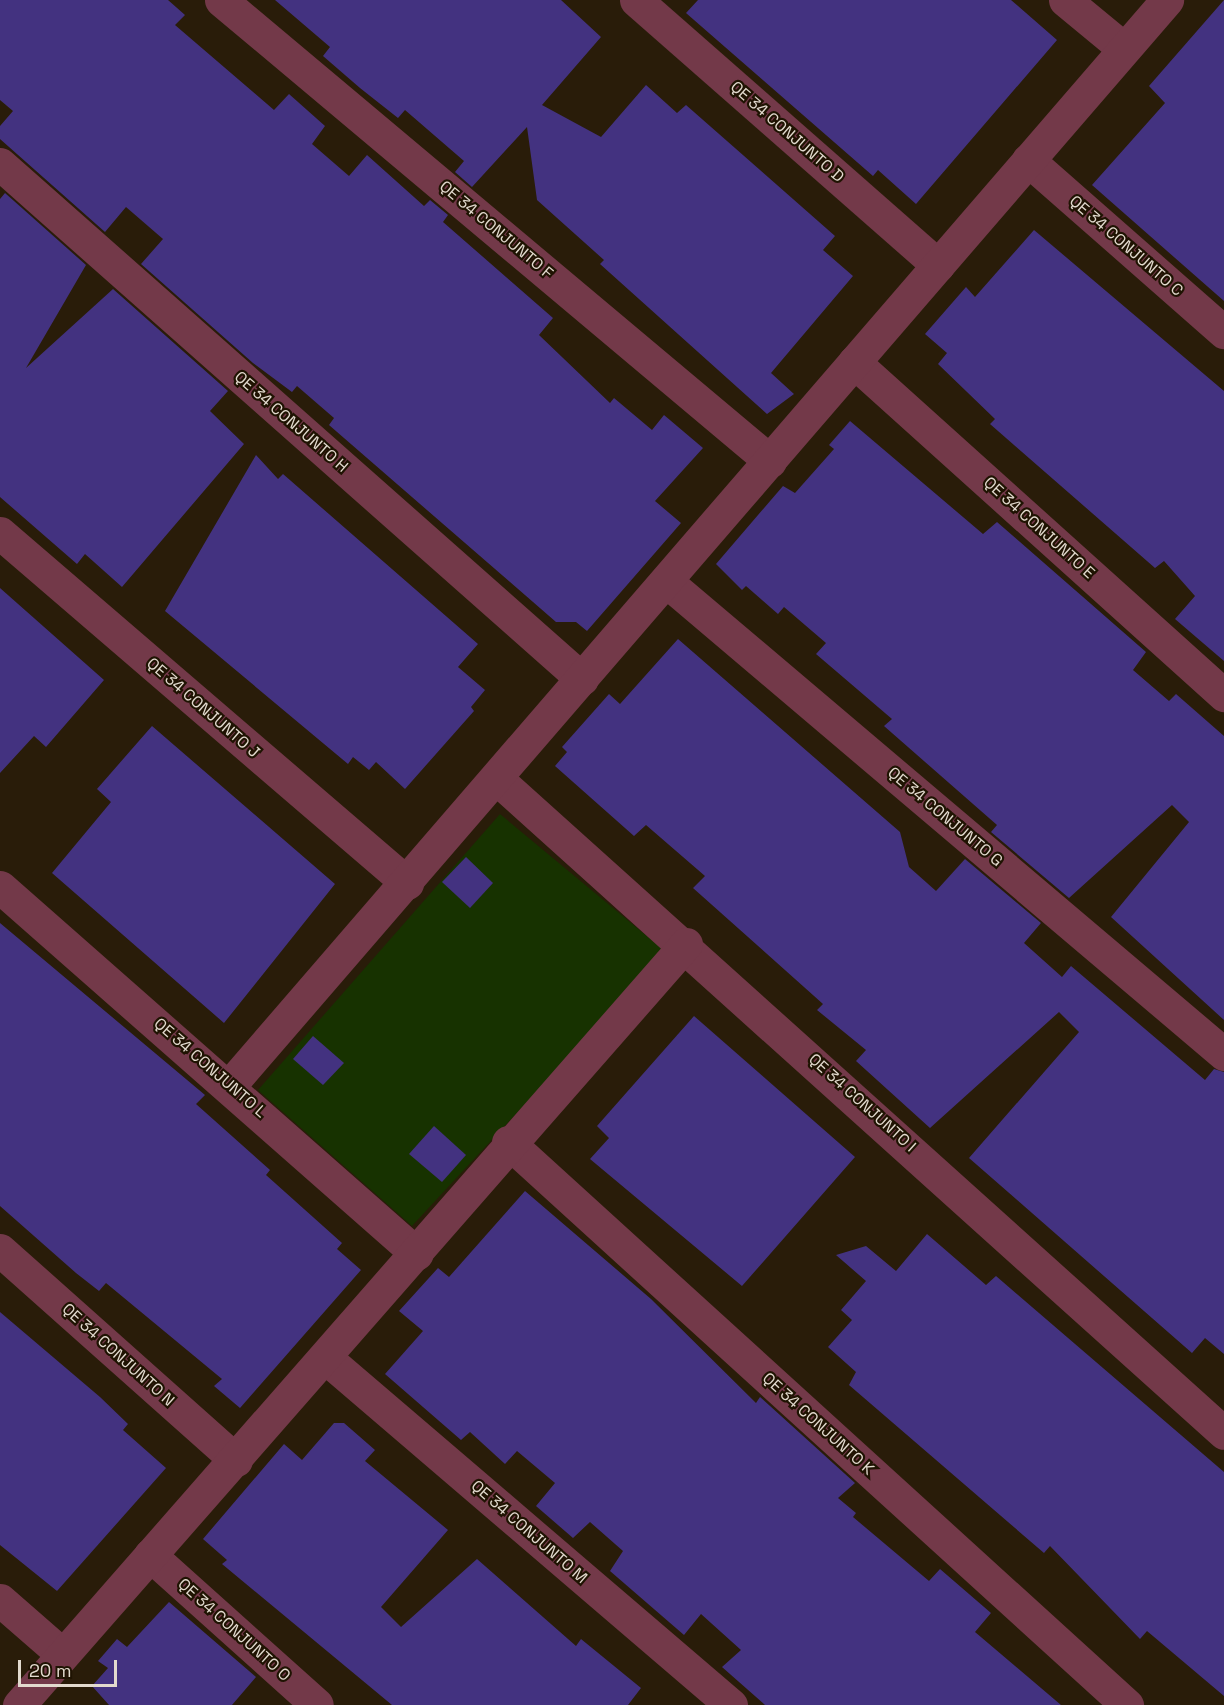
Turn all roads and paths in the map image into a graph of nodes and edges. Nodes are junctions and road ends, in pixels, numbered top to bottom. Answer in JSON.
{"nodes":[{"id":1,"x":221,"y":0,"type":"edge"},
{"id":2,"x":636,"y":0,"type":"edge"},
{"id":3,"x":1065,"y":0,"type":"edge"},
{"id":4,"x":1167,"y":0,"type":"edge"},
{"id":5,"x":1123,"y":48,"type":"junction"},
{"id":6,"x":1028,"y":160,"type":"junction"},
{"id":7,"x":0,"y":164,"type":"edge"},
{"id":8,"x":938,"y":265,"type":"junction"},
{"id":9,"x":1224,"y":332,"type":"edge"},
{"id":10,"x":855,"y":362,"type":"junction"},
{"id":11,"x":770,"y":461,"type":"junction"},
{"id":12,"x":0,"y":533,"type":"edge"},
{"id":13,"x":666,"y":581,"type":"junction"},
{"id":14,"x":582,"y":679,"type":"junction"},
{"id":15,"x":1224,"y":694,"type":"edge"},
{"id":16,"x":496,"y":778,"type":"junction"},
{"id":17,"x":406,"y":883,"type":"junction"},
{"id":18,"x":0,"y":887,"type":"edge"},
{"id":19,"x":686,"y":944,"type":"junction"},
{"id":20,"x":1224,"y":1054,"type":"edge"},
{"id":21,"x":230,"y":1085,"type":"junction"},
{"id":22,"x":508,"y":1142,"type":"junction"},
{"id":23,"x":0,"y":1250,"type":"edge"},
{"id":24,"x":417,"y":1254,"type":"junction"},
{"id":25,"x":327,"y":1359,"type":"junction"},
{"id":26,"x":1224,"y":1433,"type":"edge"},
{"id":27,"x":236,"y":1460,"type":"junction"},
{"id":28,"x":150,"y":1555,"type":"junction"},
{"id":29,"x":0,"y":1600,"type":"edge"},
{"id":30,"x":62,"y":1654,"type":"junction"},
{"id":31,"x":19,"y":1705,"type":"edge"},
{"id":32,"x":317,"y":1705,"type":"edge"},
{"id":33,"x":731,"y":1705,"type":"edge"},
{"id":34,"x":1127,"y":1705,"type":"edge"}],
"edges":[{"from":1,"to":11,"type":"street","name":"QE 34 CONJUNTO F"},
{"from":2,"to":8,"type":"street","name":"QE 34 CONJUNTO D"},
{"from":3,"to":5,"type":"street"},
{"from":4,"to":5,"type":"street"},
{"from":5,"to":6,"type":"street"},
{"from":6,"to":8,"type":"street"},
{"from":6,"to":9,"type":"street","name":"QE 34 CONJUNTO C"},
{"from":7,"to":14,"type":"street","name":"QE 34 CONJUNTO H"},
{"from":8,"to":10,"type":"street"},
{"from":10,"to":11,"type":"street"},
{"from":10,"to":15,"type":"street","name":"QE 34 CONJUNTO E"},
{"from":11,"to":13,"type":"street"},
{"from":12,"to":17,"type":"street","name":"QE 34 CONJUNTO J"},
{"from":13,"to":14,"type":"street"},
{"from":13,"to":20,"type":"street","name":"QE 34 CONJUNTO G"},
{"from":14,"to":16,"type":"street"},
{"from":16,"to":17,"type":"street"},
{"from":16,"to":19,"type":"street","name":"QE 34 CONJUNTO I"},
{"from":17,"to":21,"type":"street"},
{"from":18,"to":21,"type":"street","name":"QE 34 CONJUNTO L"},
{"from":19,"to":22,"type":"street"},
{"from":19,"to":26,"type":"street","name":"QE 34 CONJUNTO I"},
{"from":21,"to":24,"type":"street","name":"QE 34 CONJUNTO L"},
{"from":22,"to":24,"type":"street"},
{"from":22,"to":34,"type":"street","name":"QE 34 CONJUNTO K"},
{"from":23,"to":27,"type":"street","name":"QE 34 CONJUNTO N"},
{"from":24,"to":25,"type":"street"},
{"from":25,"to":27,"type":"street"},
{"from":25,"to":33,"type":"street","name":"QE 34 CONJUNTO M"},
{"from":27,"to":28,"type":"street"},
{"from":28,"to":30,"type":"street"},
{"from":28,"to":32,"type":"street","name":"QE 34 CONJUNTO O"},
{"from":29,"to":30,"type":"street"},
{"from":30,"to":31,"type":"street"}]}
